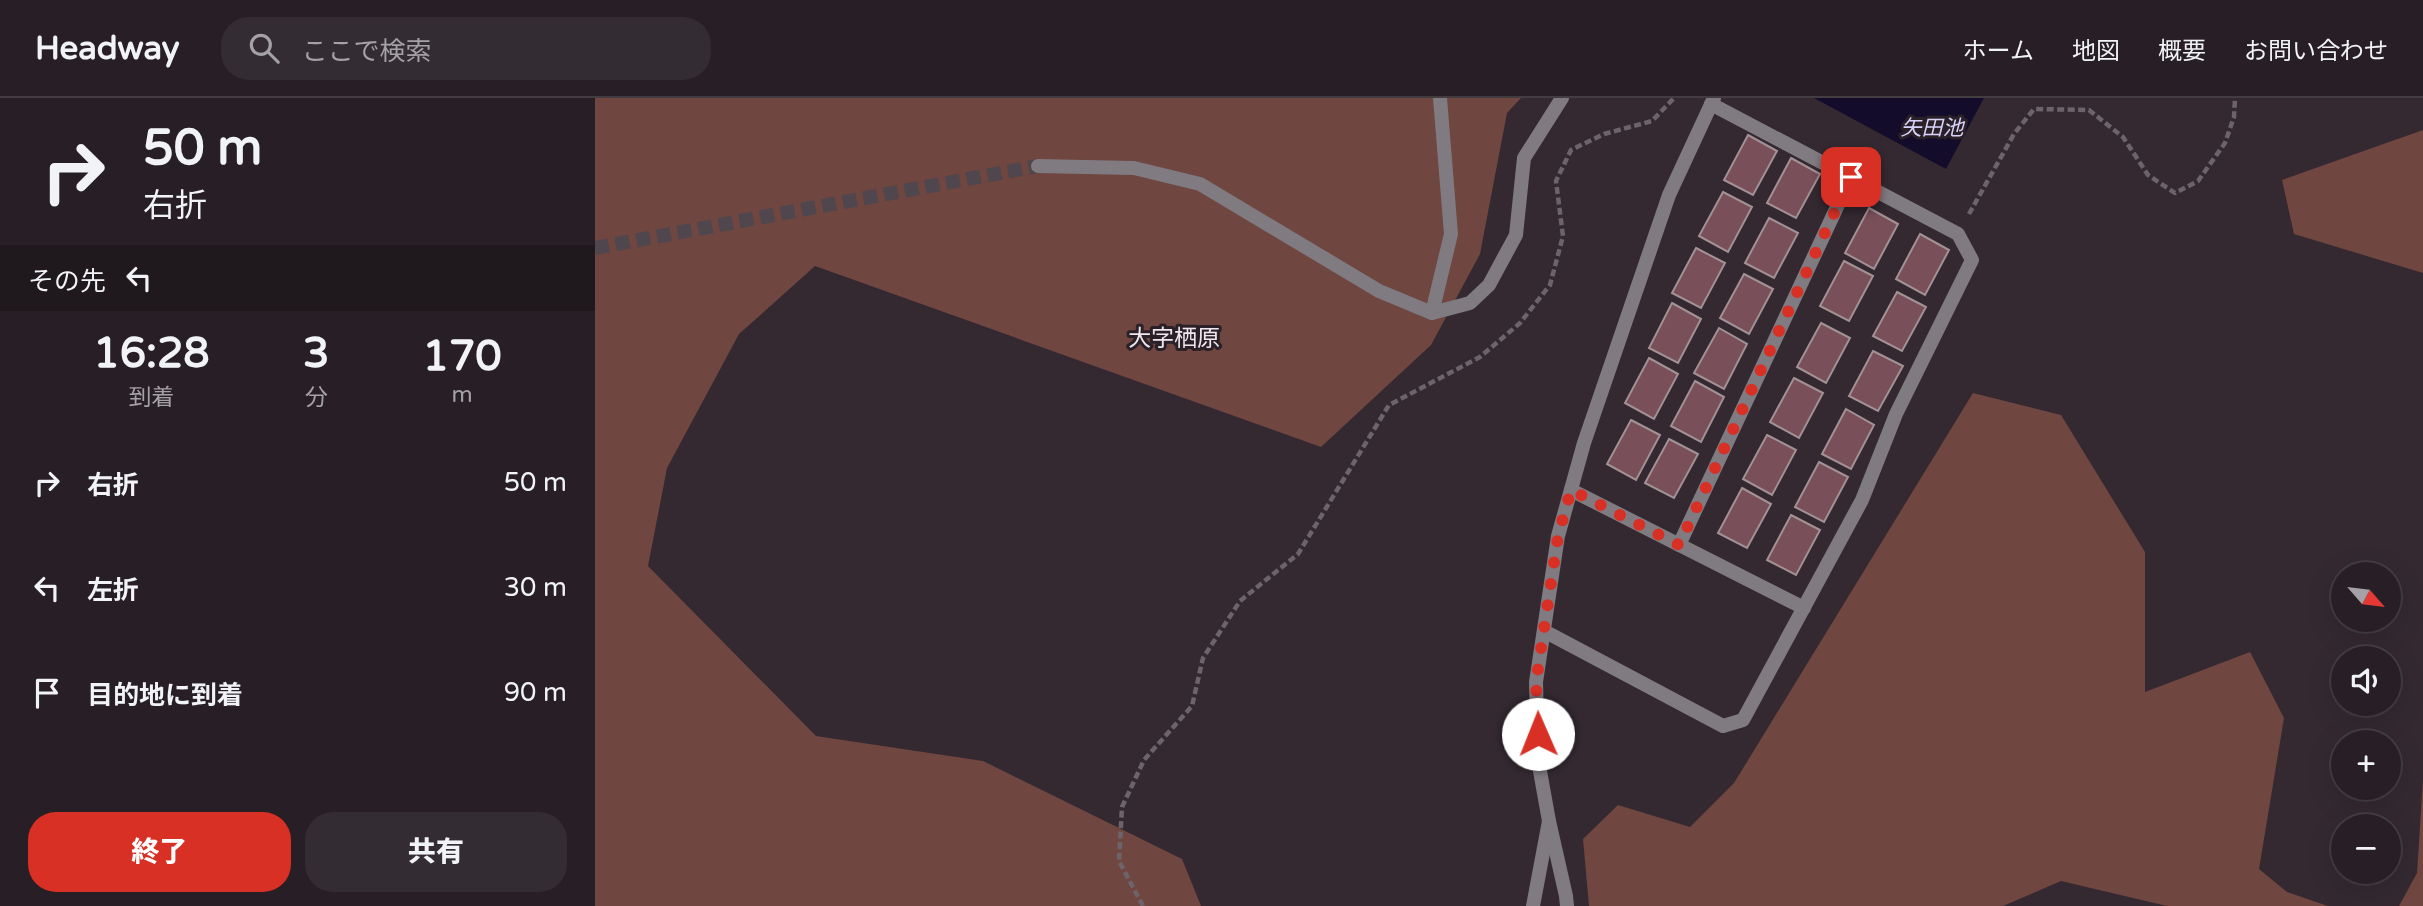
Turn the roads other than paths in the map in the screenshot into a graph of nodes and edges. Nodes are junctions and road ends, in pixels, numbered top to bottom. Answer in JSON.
{"nodes":[{"id":1,"x":1440,"y":98,"type":"edge"},
{"id":2,"x":1562,"y":98,"type":"edge"},
{"id":3,"x":1712,"y":101,"type":"edge"},
{"id":4,"x":1038,"y":166,"type":"tunnel mouth"},
{"id":5,"x":1851,"y":177,"type":"junction"},
{"id":6,"x":1432,"y":313,"type":"junction"},
{"id":7,"x":1571,"y":490,"type":"junction"},
{"id":8,"x":1679,"y":545,"type":"junction"},
{"id":9,"x":1804,"y":608,"type":"junction"},
{"id":10,"x":1544,"y":631,"type":"junction"},
{"id":11,"x":1549,"y":821,"type":"junction"},
{"id":12,"x":1533,"y":906,"type":"edge"},
{"id":13,"x":1566,"y":906,"type":"edge"}],
"edges":[{"from":1,"to":6,"type":"street"},
{"from":2,"to":6,"type":"street"},
{"from":3,"to":5,"type":"street"},
{"from":3,"to":7,"type":"street"},
{"from":4,"to":6,"type":"street"},
{"from":5,"to":8,"type":"street"},
{"from":5,"to":9,"type":"street"},
{"from":7,"to":8,"type":"street"},
{"from":7,"to":10,"type":"street"},
{"from":8,"to":9,"type":"street"},
{"from":9,"to":10,"type":"street"},
{"from":10,"to":11,"type":"street"},
{"from":11,"to":12,"type":"street"},
{"from":11,"to":13,"type":"street"}]}
